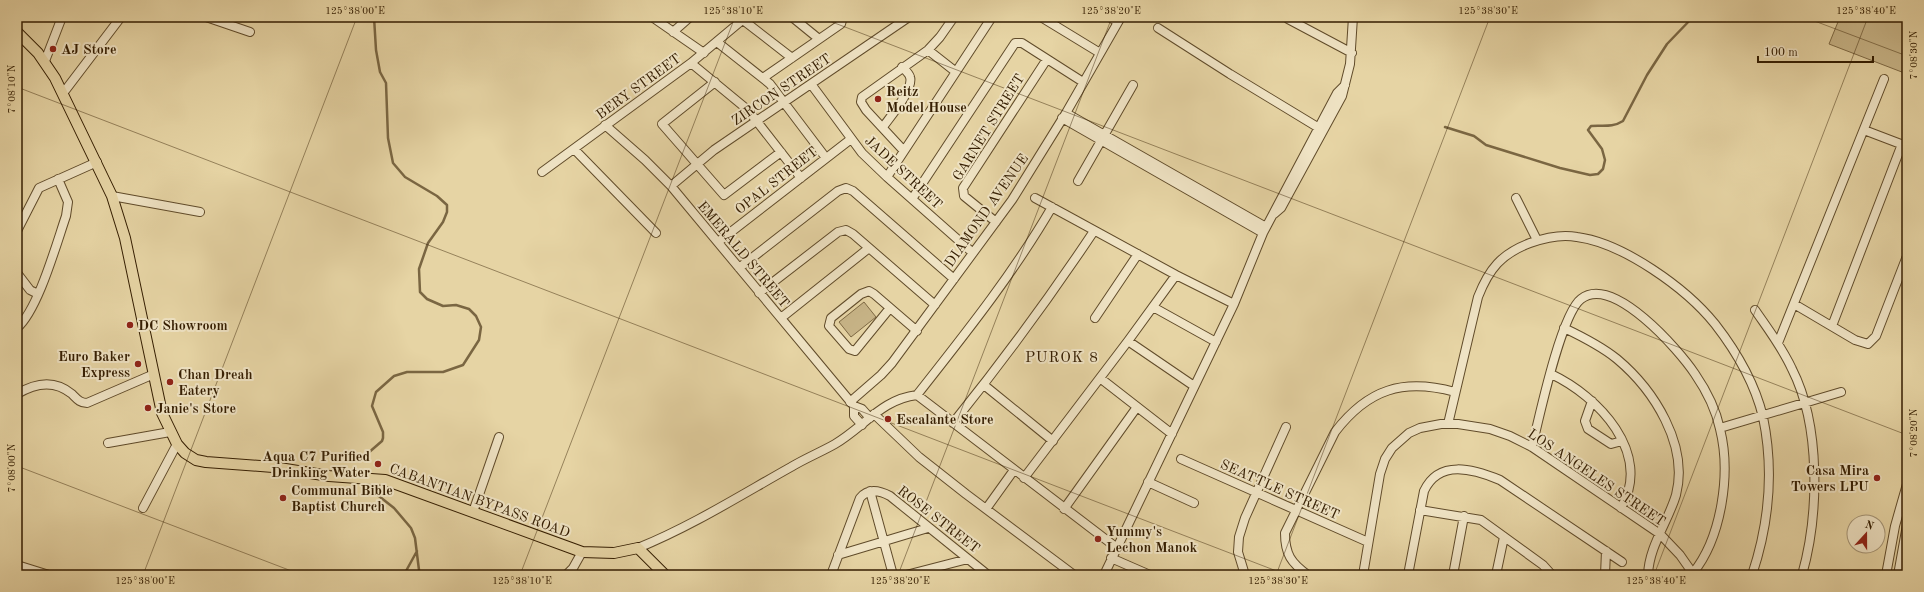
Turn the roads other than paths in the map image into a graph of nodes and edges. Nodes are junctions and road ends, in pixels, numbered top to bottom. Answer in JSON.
{"nodes":[{"id":1,"x":62,"y":17,"type":"edge"},
{"id":2,"x":121,"y":17,"type":"edge"},
{"id":3,"x":206,"y":17,"type":"edge"},
{"id":4,"x":652,"y":17,"type":"edge"},
{"id":5,"x":690,"y":17,"type":"edge"},
{"id":6,"x":792,"y":17,"type":"edge"},
{"id":7,"x":954,"y":17,"type":"edge"},
{"id":8,"x":992,"y":17,"type":"edge"},
{"id":9,"x":1041,"y":17,"type":"edge"},
{"id":10,"x":1109,"y":17,"type":"edge"},
{"id":11,"x":1353,"y":17,"type":"edge"},
{"id":12,"x":745,"y":18,"type":"edge"},
{"id":13,"x":844,"y":18,"type":"edge"},
{"id":14,"x":902,"y":19,"type":"edge"},
{"id":15,"x":1288,"y":19,"type":"dead end"},
{"id":16,"x":1119,"y":20,"type":"edge"},
{"id":17,"x":1158,"y":28,"type":"dead end"},
{"id":18,"x":17,"y":32,"type":"edge"},
{"id":19,"x":250,"y":32,"type":"dead end"},
{"id":20,"x":673,"y":32,"type":"junction"},
{"id":21,"x":820,"y":39,"type":"junction"},
{"id":22,"x":717,"y":42,"type":"junction"},
{"id":23,"x":928,"y":50,"type":"junction"},
{"id":24,"x":704,"y":53,"type":"junction"},
{"id":25,"x":1100,"y":53,"type":"junction"},
{"id":26,"x":1352,"y":53,"type":"junction"},
{"id":27,"x":792,"y":58,"type":"junction"},
{"id":28,"x":1047,"y":59,"type":"junction"},
{"id":29,"x":44,"y":61,"type":"junction"},
{"id":30,"x":692,"y":63,"type":"junction"},
{"id":31,"x":902,"y":67,"type":"junction"},
{"id":32,"x":956,"y":72,"type":"junction"},
{"id":33,"x":763,"y":78,"type":"junction"},
{"id":34,"x":1884,"y":79,"type":"dead end"},
{"id":35,"x":715,"y":82,"type":"junction"},
{"id":36,"x":1083,"y":82,"type":"junction"},
{"id":37,"x":811,"y":84,"type":"junction"},
{"id":38,"x":1133,"y":85,"type":"dead end"},
{"id":39,"x":1345,"y":85,"type":"junction"},
{"id":40,"x":64,"y":92,"type":"junction"},
{"id":41,"x":784,"y":102,"type":"junction"},
{"id":42,"x":1064,"y":115,"type":"junction"},
{"id":43,"x":757,"y":121,"type":"junction"},
{"id":44,"x":605,"y":126,"type":"junction"},
{"id":45,"x":883,"y":127,"type":"junction"},
{"id":46,"x":1319,"y":128,"type":"junction"},
{"id":47,"x":1864,"y":130,"type":"junction"},
{"id":48,"x":1103,"y":137,"type":"junction"},
{"id":49,"x":851,"y":139,"type":"junction"},
{"id":50,"x":1904,"y":145,"type":"edge"},
{"id":51,"x":574,"y":148,"type":"junction"},
{"id":52,"x":904,"y":151,"type":"junction"},
{"id":53,"x":781,"y":152,"type":"junction"},
{"id":54,"x":826,"y":158,"type":"junction"},
{"id":55,"x":97,"y":162,"type":"junction"},
{"id":56,"x":696,"y":164,"type":"junction"},
{"id":57,"x":542,"y":172,"type":"dead end"},
{"id":58,"x":887,"y":177,"type":"junction"},
{"id":59,"x":801,"y":178,"type":"junction"},
{"id":60,"x":58,"y":180,"type":"junction"},
{"id":61,"x":1078,"y":181,"type":"dead end"},
{"id":62,"x":671,"y":186,"type":"junction"},
{"id":63,"x":112,"y":196,"type":"junction"},
{"id":64,"x":1035,"y":198,"type":"dead end"},
{"id":65,"x":1516,"y":198,"type":"dead end"},
{"id":66,"x":912,"y":199,"type":"junction"},
{"id":67,"x":1052,"y":207,"type":"junction"},
{"id":68,"x":200,"y":212,"type":"dead end"},
{"id":69,"x":1272,"y":216,"type":"junction"},
{"id":70,"x":996,"y":222,"type":"junction"},
{"id":71,"x":17,"y":230,"type":"edge"},
{"id":72,"x":1265,"y":230,"type":"junction"},
{"id":73,"x":1094,"y":231,"type":"junction"},
{"id":74,"x":656,"y":233,"type":"dead end"},
{"id":75,"x":1537,"y":240,"type":"junction"},
{"id":76,"x":718,"y":242,"type":"junction"},
{"id":77,"x":869,"y":248,"type":"junction"},
{"id":78,"x":973,"y":253,"type":"junction"},
{"id":79,"x":1138,"y":254,"type":"junction"},
{"id":80,"x":1907,"y":256,"type":"edge"},
{"id":81,"x":739,"y":268,"type":"junction"},
{"id":82,"x":17,"y":273,"type":"edge"},
{"id":83,"x":1176,"y":275,"type":"junction"},
{"id":84,"x":954,"y":279,"type":"junction"},
{"id":85,"x":759,"y":293,"type":"junction"},
{"id":86,"x":38,"y":294,"type":"junction"},
{"id":87,"x":1234,"y":304,"type":"junction"},
{"id":88,"x":1794,"y":304,"type":"junction"},
{"id":89,"x":936,"y":305,"type":"junction"},
{"id":90,"x":1153,"y":307,"type":"junction"},
{"id":91,"x":890,"y":308,"type":"junction"},
{"id":92,"x":1754,"y":310,"type":"dead end"},
{"id":93,"x":780,"y":318,"type":"junction"},
{"id":94,"x":1095,"y":318,"type":"dead end"},
{"id":95,"x":1832,"y":326,"type":"junction"},
{"id":96,"x":17,"y":328,"type":"edge"},
{"id":97,"x":1564,"y":328,"type":"junction"},
{"id":98,"x":917,"y":331,"type":"junction"},
{"id":99,"x":1128,"y":341,"type":"junction"},
{"id":100,"x":1216,"y":342,"type":"junction"},
{"id":101,"x":1778,"y":343,"type":"junction"},
{"id":102,"x":154,"y":374,"type":"junction"},
{"id":103,"x":1551,"y":374,"type":"junction"},
{"id":104,"x":1100,"y":378,"type":"junction"},
{"id":105,"x":984,"y":385,"type":"junction"},
{"id":106,"x":1194,"y":386,"type":"junction"},
{"id":107,"x":1455,"y":392,"type":"junction"},
{"id":108,"x":1841,"y":392,"type":"dead end"},
{"id":109,"x":17,"y":394,"type":"edge"},
{"id":110,"x":917,"y":395,"type":"junction"},
{"id":111,"x":1592,"y":401,"type":"junction"},
{"id":112,"x":1805,"y":403,"type":"junction"},
{"id":113,"x":852,"y":404,"type":"junction"},
{"id":114,"x":1137,"y":407,"type":"junction"},
{"id":115,"x":872,"y":416,"type":"junction"},
{"id":116,"x":1762,"y":417,"type":"junction"},
{"id":117,"x":953,"y":423,"type":"junction"},
{"id":118,"x":1448,"y":424,"type":"junction"},
{"id":119,"x":862,"y":425,"type":"junction"},
{"id":120,"x":1286,"y":427,"type":"dead end"},
{"id":121,"x":1720,"y":428,"type":"junction"},
{"id":122,"x":170,"y":432,"type":"junction"},
{"id":123,"x":1172,"y":434,"type":"junction"},
{"id":124,"x":499,"y":437,"type":"dead end"},
{"id":125,"x":1053,"y":441,"type":"junction"},
{"id":126,"x":1622,"y":441,"type":"junction"},
{"id":127,"x":108,"y":443,"type":"dead end"},
{"id":128,"x":177,"y":444,"type":"junction"},
{"id":129,"x":1532,"y":447,"type":"junction"},
{"id":130,"x":1181,"y":459,"type":"dead end"},
{"id":131,"x":1014,"y":470,"type":"junction"},
{"id":132,"x":1024,"y":478,"type":"junction"},
{"id":133,"x":1148,"y":482,"type":"junction"},
{"id":134,"x":1907,"y":484,"type":"edge"},
{"id":135,"x":870,"y":491,"type":"junction"},
{"id":136,"x":1256,"y":492,"type":"junction"},
{"id":137,"x":1194,"y":503,"type":"dead end"},
{"id":138,"x":143,"y":508,"type":"dead end"},
{"id":139,"x":1621,"y":508,"type":"junction"},
{"id":140,"x":986,"y":509,"type":"junction"},
{"id":141,"x":1064,"y":509,"type":"junction"},
{"id":142,"x":1296,"y":510,"type":"junction"},
{"id":143,"x":1420,"y":510,"type":"junction"},
{"id":144,"x":473,"y":512,"type":"junction"},
{"id":145,"x":1464,"y":516,"type":"junction"},
{"id":146,"x":1907,"y":525,"type":"edge"},
{"id":147,"x":928,"y":528,"type":"junction"},
{"id":148,"x":1660,"y":534,"type":"junction"},
{"id":149,"x":1504,"y":537,"type":"junction"},
{"id":150,"x":884,"y":542,"type":"junction"},
{"id":151,"x":1368,"y":542,"type":"junction"},
{"id":152,"x":638,"y":548,"type":"junction"},
{"id":153,"x":1117,"y":548,"type":"junction"},
{"id":154,"x":582,"y":552,"type":"junction"},
{"id":155,"x":1606,"y":552,"type":"junction"},
{"id":156,"x":838,"y":555,"type":"junction"},
{"id":157,"x":1111,"y":558,"type":"junction"},
{"id":158,"x":968,"y":559,"type":"junction"},
{"id":159,"x":1622,"y":562,"type":"dead end"},
{"id":160,"x":17,"y":565,"type":"edge"},
{"id":161,"x":1693,"y":574,"type":"edge"},
{"id":162,"x":49,"y":575,"type":"edge"},
{"id":163,"x":566,"y":575,"type":"edge"},
{"id":164,"x":665,"y":575,"type":"edge"},
{"id":165,"x":831,"y":575,"type":"edge"},
{"id":166,"x":893,"y":575,"type":"edge"},
{"id":167,"x":906,"y":575,"type":"edge"},
{"id":168,"x":988,"y":575,"type":"edge"},
{"id":169,"x":1074,"y":575,"type":"edge"},
{"id":170,"x":1104,"y":575,"type":"edge"},
{"id":171,"x":1150,"y":575,"type":"edge"},
{"id":172,"x":1246,"y":575,"type":"edge"},
{"id":173,"x":1308,"y":575,"type":"edge"},
{"id":174,"x":1362,"y":575,"type":"edge"},
{"id":175,"x":1408,"y":575,"type":"edge"},
{"id":176,"x":1454,"y":575,"type":"edge"},
{"id":177,"x":1496,"y":575,"type":"edge"},
{"id":178,"x":1552,"y":575,"type":"edge"},
{"id":179,"x":1605,"y":575,"type":"edge"},
{"id":180,"x":1648,"y":575,"type":"edge"},
{"id":181,"x":1752,"y":575,"type":"edge"},
{"id":182,"x":1802,"y":575,"type":"edge"},
{"id":183,"x":1886,"y":575,"type":"edge"},
{"id":184,"x":1898,"y":575,"type":"edge"}],
"edges":[{"from":1,"to":29,"type":"street"},
{"from":2,"to":40,"type":"street"},
{"from":3,"to":19,"type":"street"},
{"from":4,"to":20,"type":"street"},
{"from":5,"to":20,"type":"street"},
{"from":6,"to":21,"type":"street"},
{"from":7,"to":23,"type":"street"},
{"from":8,"to":32,"type":"street"},
{"from":9,"to":25,"type":"street"},
{"from":10,"to":16,"type":"street"},
{"from":11,"to":26,"type":"street"},
{"from":12,"to":22,"type":"street","name":"BERY STREET"},
{"from":12,"to":27,"type":"street"},
{"from":13,"to":21,"type":"street"},
{"from":14,"to":37,"type":"street","name":"ZIRCON STREET"},
{"from":15,"to":26,"type":"street"},
{"from":16,"to":25,"type":"street","name":"DIAMOND AVENUE"},
{"from":17,"to":46,"type":"street"},
{"from":18,"to":29,"type":"main road","name":"CABANTIAN BYPASS ROAD"},
{"from":20,"to":24,"type":"street"},
{"from":21,"to":27,"type":"street"},
{"from":22,"to":24,"type":"street","name":"BERY STREET"},
{"from":22,"to":33,"type":"street"},
{"from":23,"to":31,"type":"street"},
{"from":23,"to":32,"type":"street"},
{"from":24,"to":30,"type":"street","name":"BERY STREET"},
{"from":25,"to":36,"type":"street","name":"DIAMOND AVENUE"},
{"from":26,"to":39,"type":"street"},
{"from":27,"to":33,"type":"street"},
{"from":28,"to":36,"type":"street"},
{"from":28,"to":66,"type":"street"},
{"from":28,"to":70,"type":"street","name":"GARNET STREET"},
{"from":29,"to":40,"type":"main road","name":"CABANTIAN BYPASS ROAD"},
{"from":30,"to":35,"type":"street"},
{"from":30,"to":44,"type":"street","name":"BERY STREET"},
{"from":31,"to":45,"type":"street"},
{"from":31,"to":45,"type":"street"},
{"from":32,"to":52,"type":"street"},
{"from":33,"to":41,"type":"street"},
{"from":34,"to":47,"type":"street"},
{"from":35,"to":43,"type":"street"},
{"from":35,"to":56,"type":"street"},
{"from":36,"to":42,"type":"street","name":"DIAMOND AVENUE"},
{"from":37,"to":41,"type":"street","name":"ZIRCON STREET"},
{"from":37,"to":49,"type":"street","name":"JADE STREET"},
{"from":38,"to":48,"type":"street"},
{"from":39,"to":46,"type":"street"},
{"from":39,"to":69,"type":"street"},
{"from":40,"to":55,"type":"main road","name":"CABANTIAN BYPASS ROAD"},
{"from":41,"to":43,"type":"street","name":"ZIRCON STREET"},
{"from":41,"to":54,"type":"street"},
{"from":42,"to":48,"type":"street"},
{"from":42,"to":70,"type":"street","name":"DIAMOND AVENUE"},
{"from":43,"to":53,"type":"street"},
{"from":43,"to":56,"type":"street","name":"ZIRCON STREET"},
{"from":44,"to":51,"type":"street","name":"BERY STREET"},
{"from":44,"to":62,"type":"street","name":"EMERALD STREET"},
{"from":45,"to":52,"type":"street"},
{"from":46,"to":69,"type":"street"},
{"from":47,"to":50,"type":"street"},
{"from":47,"to":88,"type":"street"},
{"from":48,"to":61,"type":"street"},
{"from":48,"to":72,"type":"street"},
{"from":49,"to":54,"type":"street","name":"OPAL STREET"},
{"from":49,"to":58,"type":"street","name":"JADE STREET"},
{"from":50,"to":95,"type":"street"},
{"from":51,"to":57,"type":"street","name":"BERY STREET"},
{"from":51,"to":74,"type":"street"},
{"from":52,"to":58,"type":"street"},
{"from":53,"to":56,"type":"street"},
{"from":53,"to":59,"type":"street"},
{"from":54,"to":59,"type":"street","name":"OPAL STREET"},
{"from":55,"to":60,"type":"street"},
{"from":55,"to":63,"type":"main road","name":"CABANTIAN BYPASS ROAD"},
{"from":56,"to":62,"type":"street","name":"ZIRCON STREET"},
{"from":58,"to":66,"type":"street","name":"JADE STREET"},
{"from":59,"to":76,"type":"street","name":"OPAL STREET"},
{"from":60,"to":71,"type":"street"},
{"from":60,"to":86,"type":"street"},
{"from":62,"to":76,"type":"street","name":"EMERALD STREET"},
{"from":63,"to":68,"type":"street"},
{"from":63,"to":102,"type":"main road","name":"CABANTIAN BYPASS ROAD"},
{"from":64,"to":67,"type":"street"},
{"from":65,"to":75,"type":"street"},
{"from":66,"to":78,"type":"street","name":"JADE STREET"},
{"from":67,"to":73,"type":"street"},
{"from":67,"to":110,"type":"street"},
{"from":69,"to":72,"type":"street"},
{"from":70,"to":78,"type":"street","name":"DIAMOND AVENUE"},
{"from":72,"to":87,"type":"street"},
{"from":73,"to":79,"type":"street"},
{"from":73,"to":105,"type":"street"},
{"from":75,"to":107,"type":"street"},
{"from":75,"to":116,"type":"street"},
{"from":76,"to":81,"type":"street","name":"EMERALD STREET"},
{"from":77,"to":85,"type":"street"},
{"from":77,"to":89,"type":"street"},
{"from":77,"to":93,"type":"street"},
{"from":78,"to":84,"type":"street","name":"DIAMOND AVENUE"},
{"from":79,"to":83,"type":"street"},
{"from":79,"to":94,"type":"street"},
{"from":80,"to":95,"type":"street"},
{"from":81,"to":84,"type":"street"},
{"from":81,"to":85,"type":"street","name":"EMERALD STREET"},
{"from":82,"to":86,"type":"street"},
{"from":83,"to":87,"type":"street"},
{"from":83,"to":90,"type":"street"},
{"from":84,"to":89,"type":"street","name":"DIAMOND AVENUE"},
{"from":85,"to":93,"type":"street","name":"EMERALD STREET"},
{"from":86,"to":96,"type":"street"},
{"from":87,"to":100,"type":"street"},
{"from":88,"to":95,"type":"street"},
{"from":88,"to":101,"type":"street"},
{"from":89,"to":98,"type":"street","name":"DIAMOND AVENUE"},
{"from":90,"to":99,"type":"street"},
{"from":90,"to":100,"type":"street"},
{"from":91,"to":91,"type":"street"},
{"from":91,"to":98,"type":"street"},
{"from":92,"to":101,"type":"street"},
{"from":93,"to":113,"type":"street","name":"EMERALD STREET"},
{"from":97,"to":103,"type":"street"},
{"from":97,"to":121,"type":"street"},
{"from":97,"to":148,"type":"street"},
{"from":98,"to":113,"type":"street","name":"DIAMOND AVENUE"},
{"from":99,"to":104,"type":"street"},
{"from":99,"to":106,"type":"street"},
{"from":100,"to":106,"type":"street"},
{"from":101,"to":112,"type":"street"},
{"from":102,"to":109,"type":"street"},
{"from":102,"to":122,"type":"main road","name":"CABANTIAN BYPASS ROAD"},
{"from":103,"to":111,"type":"street"},
{"from":103,"to":129,"type":"street"},
{"from":104,"to":114,"type":"street"},
{"from":104,"to":125,"type":"street"},
{"from":105,"to":117,"type":"street"},
{"from":105,"to":125,"type":"street"},
{"from":106,"to":123,"type":"street"},
{"from":107,"to":118,"type":"street"},
{"from":107,"to":142,"type":"street"},
{"from":108,"to":112,"type":"street"},
{"from":110,"to":115,"type":"street"},
{"from":110,"to":117,"type":"street"},
{"from":111,"to":126,"type":"street"},
{"from":111,"to":126,"type":"street"},
{"from":112,"to":116,"type":"street"},
{"from":112,"to":182,"type":"street"},
{"from":113,"to":115,"type":"street","name":"EMERALD STREET"},
{"from":113,"to":119,"type":"street","name":"EMERALD STREET"},
{"from":114,"to":123,"type":"street"},
{"from":114,"to":141,"type":"street"},
{"from":115,"to":119,"type":"street"},
{"from":115,"to":140,"type":"street","name":"EMERALD STREET"},
{"from":116,"to":121,"type":"street"},
{"from":116,"to":181,"type":"street"},
{"from":117,"to":131,"type":"street"},
{"from":118,"to":129,"type":"street","name":"LOS ANGELES STREET"},
{"from":118,"to":151,"type":"street","name":"LOS ANGELES STREET"},
{"from":119,"to":152,"type":"street"},
{"from":120,"to":136,"type":"street"},
{"from":121,"to":161,"type":"street"},
{"from":122,"to":127,"type":"street"},
{"from":122,"to":128,"type":"main road","name":"CABANTIAN BYPASS ROAD"},
{"from":123,"to":133,"type":"street"},
{"from":124,"to":144,"type":"street"},
{"from":125,"to":132,"type":"street"},
{"from":126,"to":139,"type":"street"},
{"from":128,"to":138,"type":"street"},
{"from":128,"to":144,"type":"main road","name":"CABANTIAN BYPASS ROAD"},
{"from":129,"to":139,"type":"street","name":"LOS ANGELES STREET"},
{"from":130,"to":136,"type":"street","name":"SEATTLE STREET"},
{"from":131,"to":132,"type":"street"},
{"from":131,"to":140,"type":"street"},
{"from":132,"to":141,"type":"street"},
{"from":133,"to":137,"type":"street"},
{"from":133,"to":153,"type":"street"},
{"from":134,"to":183,"type":"street"},
{"from":135,"to":147,"type":"street","name":"ROSE STREET"},
{"from":135,"to":150,"type":"street"},
{"from":135,"to":156,"type":"street"},
{"from":136,"to":142,"type":"street","name":"SEATTLE STREET"},
{"from":136,"to":172,"type":"street"},
{"from":139,"to":148,"type":"street","name":"LOS ANGELES STREET"},
{"from":140,"to":169,"type":"street","name":"EMERALD STREET"},
{"from":141,"to":153,"type":"street"},
{"from":142,"to":151,"type":"street","name":"SEATTLE STREET"},
{"from":142,"to":173,"type":"street"},
{"from":143,"to":145,"type":"street"},
{"from":143,"to":155,"type":"street"},
{"from":143,"to":175,"type":"street"},
{"from":144,"to":154,"type":"main road","name":"CABANTIAN BYPASS ROAD"},
{"from":145,"to":149,"type":"street"},
{"from":145,"to":176,"type":"street"},
{"from":146,"to":184,"type":"street"},
{"from":147,"to":150,"type":"street"},
{"from":147,"to":158,"type":"street","name":"ROSE STREET"},
{"from":148,"to":161,"type":"street","name":"LOS ANGELES STREET"},
{"from":148,"to":180,"type":"street"},
{"from":149,"to":177,"type":"street"},
{"from":149,"to":178,"type":"street"},
{"from":150,"to":156,"type":"street"},
{"from":150,"to":166,"type":"street"},
{"from":151,"to":174,"type":"street","name":"LOS ANGELES STREET"},
{"from":152,"to":154,"type":"main road","name":"CABANTIAN BYPASS ROAD"},
{"from":152,"to":164,"type":"main road"},
{"from":153,"to":157,"type":"street"},
{"from":154,"to":163,"type":"street"},
{"from":155,"to":159,"type":"street"},
{"from":155,"to":179,"type":"street"},
{"from":156,"to":165,"type":"street"},
{"from":157,"to":170,"type":"street"},
{"from":157,"to":171,"type":"street"},
{"from":158,"to":167,"type":"street"},
{"from":158,"to":168,"type":"street","name":"ROSE STREET"},
{"from":160,"to":162,"type":"street"}]}
